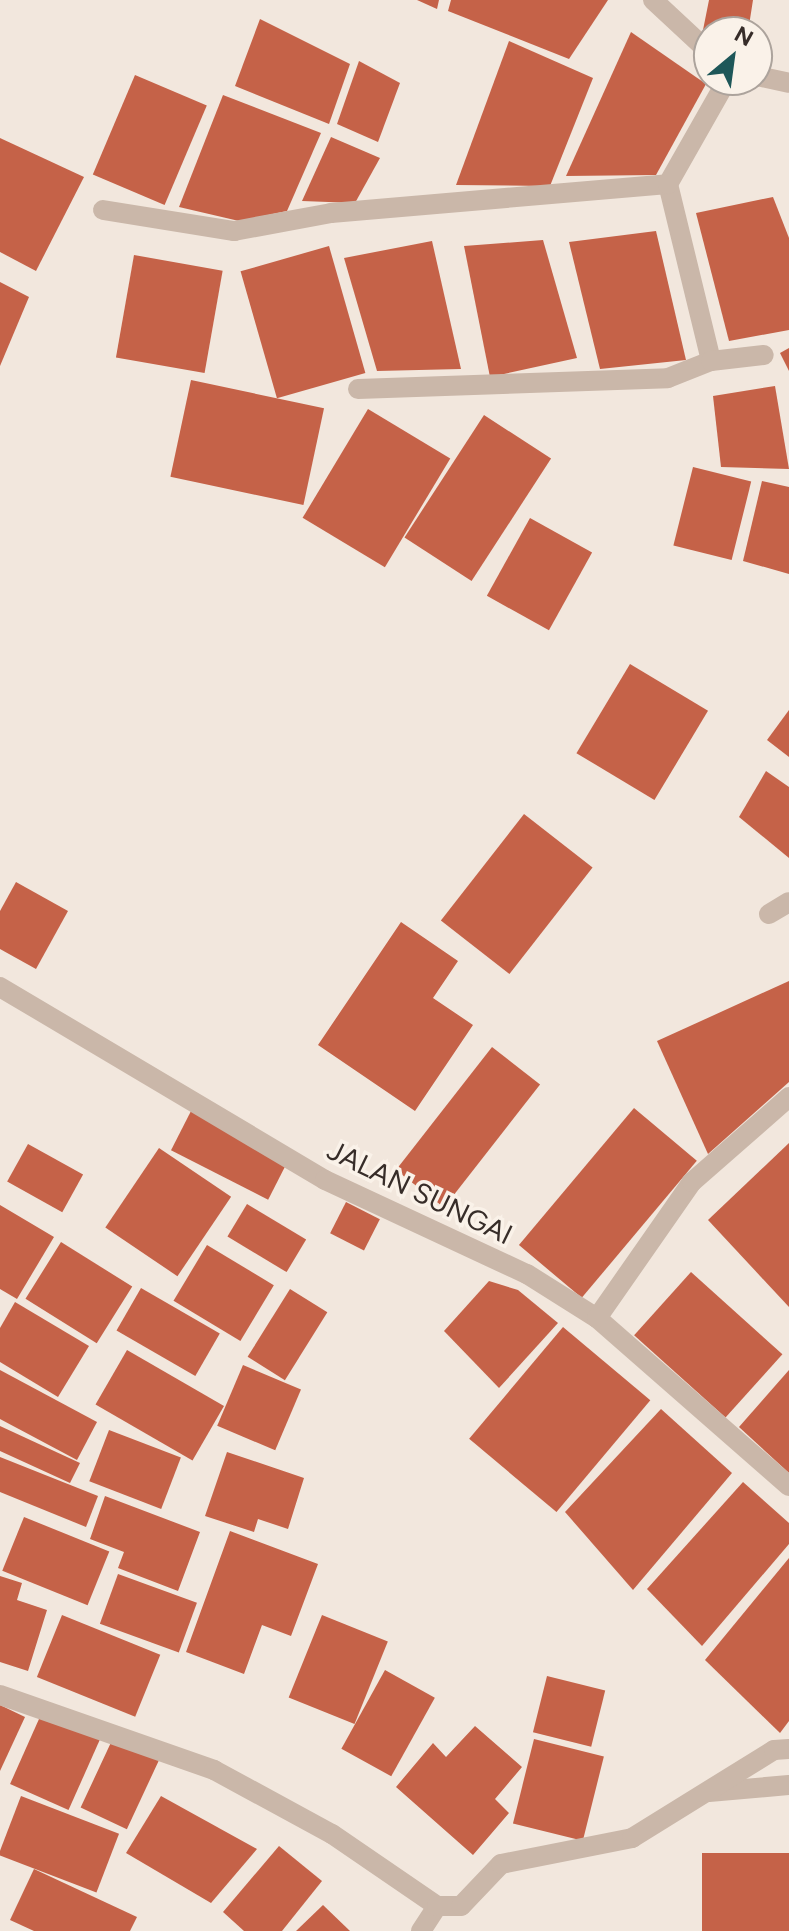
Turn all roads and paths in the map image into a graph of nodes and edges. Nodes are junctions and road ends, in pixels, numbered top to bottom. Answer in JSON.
{"nodes":[{"id":1,"x":653,"y":0,"type":"edge"},
{"id":2,"x":693,"y":37,"type":"edge"},
{"id":3,"x":718,"y":96,"type":"edge"},
{"id":4,"x":668,"y":184,"type":"junction"},
{"id":5,"x":103,"y":210,"type":"dead end"},
{"id":6,"x":764,"y":355,"type":"dead end"},
{"id":7,"x":711,"y":361,"type":"junction"},
{"id":8,"x":358,"y":389,"type":"dead end"},
{"id":9,"x":789,"y":902,"type":"edge"},
{"id":10,"x":769,"y":914,"type":"dead end"},
{"id":11,"x":0,"y":987,"type":"edge"},
{"id":12,"x":789,"y":1097,"type":"edge"},
{"id":13,"x":597,"y":1318,"type":"junction"},
{"id":14,"x":789,"y":1486,"type":"edge"},
{"id":15,"x":0,"y":1695,"type":"edge"},
{"id":16,"x":789,"y":1749,"type":"edge"},
{"id":17,"x":789,"y":1785,"type":"edge"},
{"id":18,"x":697,"y":1794,"type":"junction"},
{"id":19,"x":437,"y":1906,"type":"junction"},
{"id":20,"x":421,"y":1931,"type":"edge"}],
"edges":[{"from":1,"to":2,"type":"street"},
{"from":3,"to":4,"type":"street"},
{"from":4,"to":5,"type":"street"},
{"from":4,"to":7,"type":"street"},
{"from":6,"to":7,"type":"street"},
{"from":7,"to":8,"type":"street"},
{"from":9,"to":10,"type":"street"},
{"from":11,"to":13,"type":"street","name":"JALAN SUNGAI"},
{"from":12,"to":13,"type":"street"},
{"from":13,"to":14,"type":"street","name":"JALAN SUNGAI"},
{"from":15,"to":19,"type":"street"},
{"from":16,"to":18,"type":"street"},
{"from":17,"to":18,"type":"street"},
{"from":18,"to":19,"type":"street"},
{"from":19,"to":20,"type":"street"}]}
